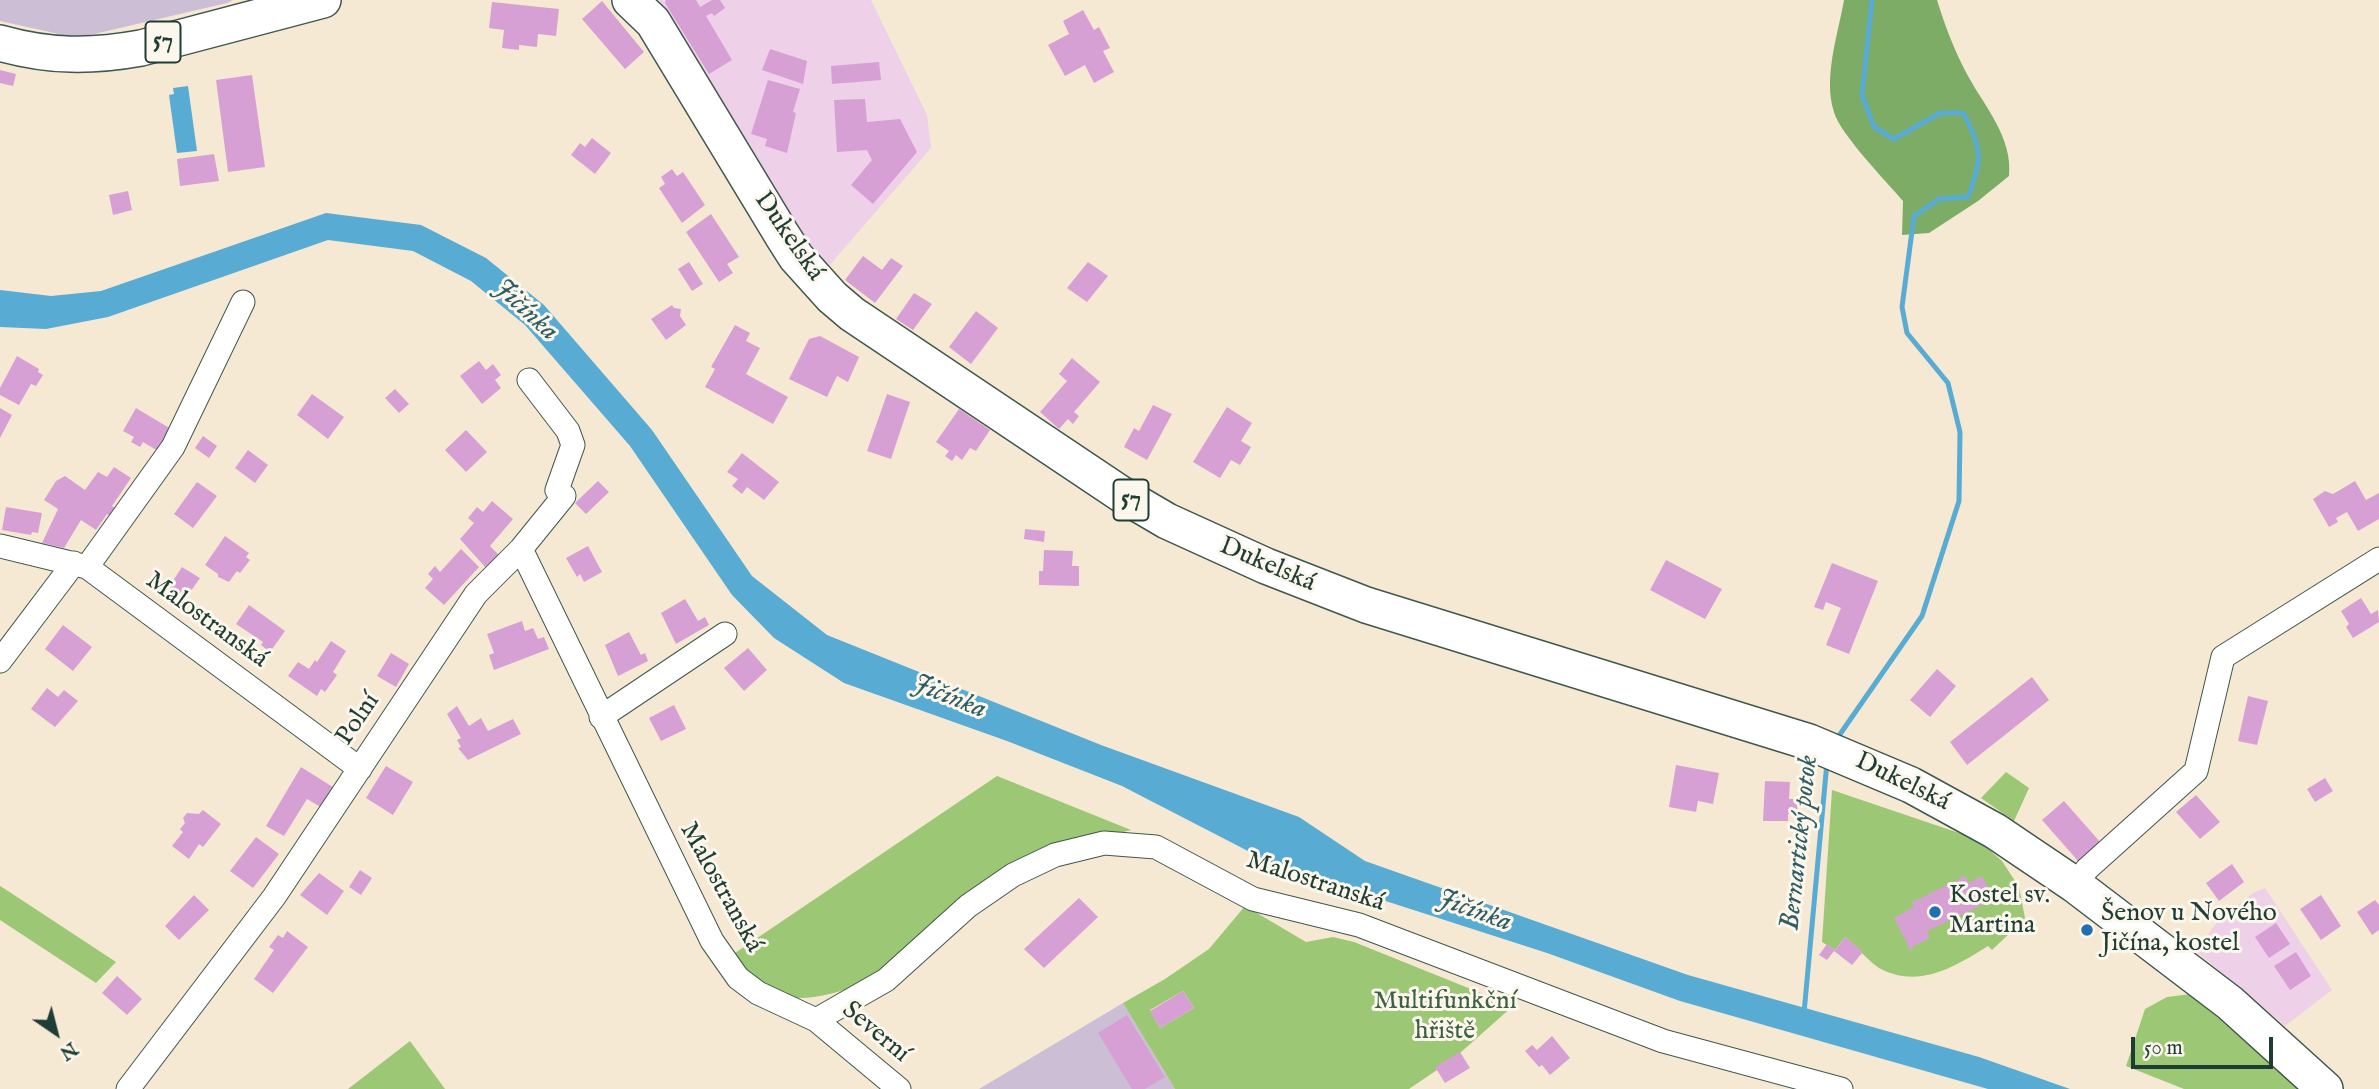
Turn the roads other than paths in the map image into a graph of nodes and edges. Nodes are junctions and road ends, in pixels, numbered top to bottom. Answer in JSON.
{"nodes":[{"id":1,"x":323,"y":0,"type":"edge"},
{"id":2,"x":630,"y":0,"type":"edge"},
{"id":3,"x":0,"y":43,"type":"edge"},
{"id":4,"x":243,"y":302,"type":"dead end"},
{"id":5,"x":529,"y":380,"type":"dead end"},
{"id":6,"x":0,"y":546,"type":"edge"},
{"id":7,"x":521,"y":549,"type":"junction"},
{"id":8,"x":2379,"y":559,"type":"edge"},
{"id":9,"x":80,"y":565,"type":"junction"},
{"id":10,"x":725,"y":634,"type":"dead end"},
{"id":11,"x":0,"y":661,"type":"edge"},
{"id":12,"x":601,"y":717,"type":"junction"},
{"id":13,"x":360,"y":769,"type":"junction"},
{"id":14,"x":2075,"y":885,"type":"junction"},
{"id":15,"x":816,"y":1020,"type":"junction"},
{"id":16,"x":128,"y":1089,"type":"edge"},
{"id":17,"x":899,"y":1089,"type":"edge"},
{"id":18,"x":1841,"y":1089,"type":"edge"},
{"id":19,"x":2325,"y":1089,"type":"edge"}],
"edges":[{"from":1,"to":3,"type":"main road","number":"57"},
{"from":2,"to":14,"type":"main road","name":"Dukelská","number":"57"},
{"from":4,"to":9,"type":"street"},
{"from":5,"to":7,"type":"street","name":"Polní"},
{"from":6,"to":9,"type":"street","name":"Malostranská"},
{"from":7,"to":12,"type":"street","name":"Malostranská"},
{"from":7,"to":13,"type":"street","name":"Polní"},
{"from":8,"to":14,"type":"street"},
{"from":9,"to":11,"type":"street"},
{"from":9,"to":13,"type":"street","name":"Malostranská"},
{"from":10,"to":12,"type":"street"},
{"from":12,"to":15,"type":"street","name":"Malostranská"},
{"from":13,"to":16,"type":"street","name":"Polní"},
{"from":14,"to":19,"type":"main road","name":"Dukelská","number":"57"},
{"from":15,"to":17,"type":"street","name":"Severní"},
{"from":15,"to":18,"type":"street","name":"Malostranská"}]}
